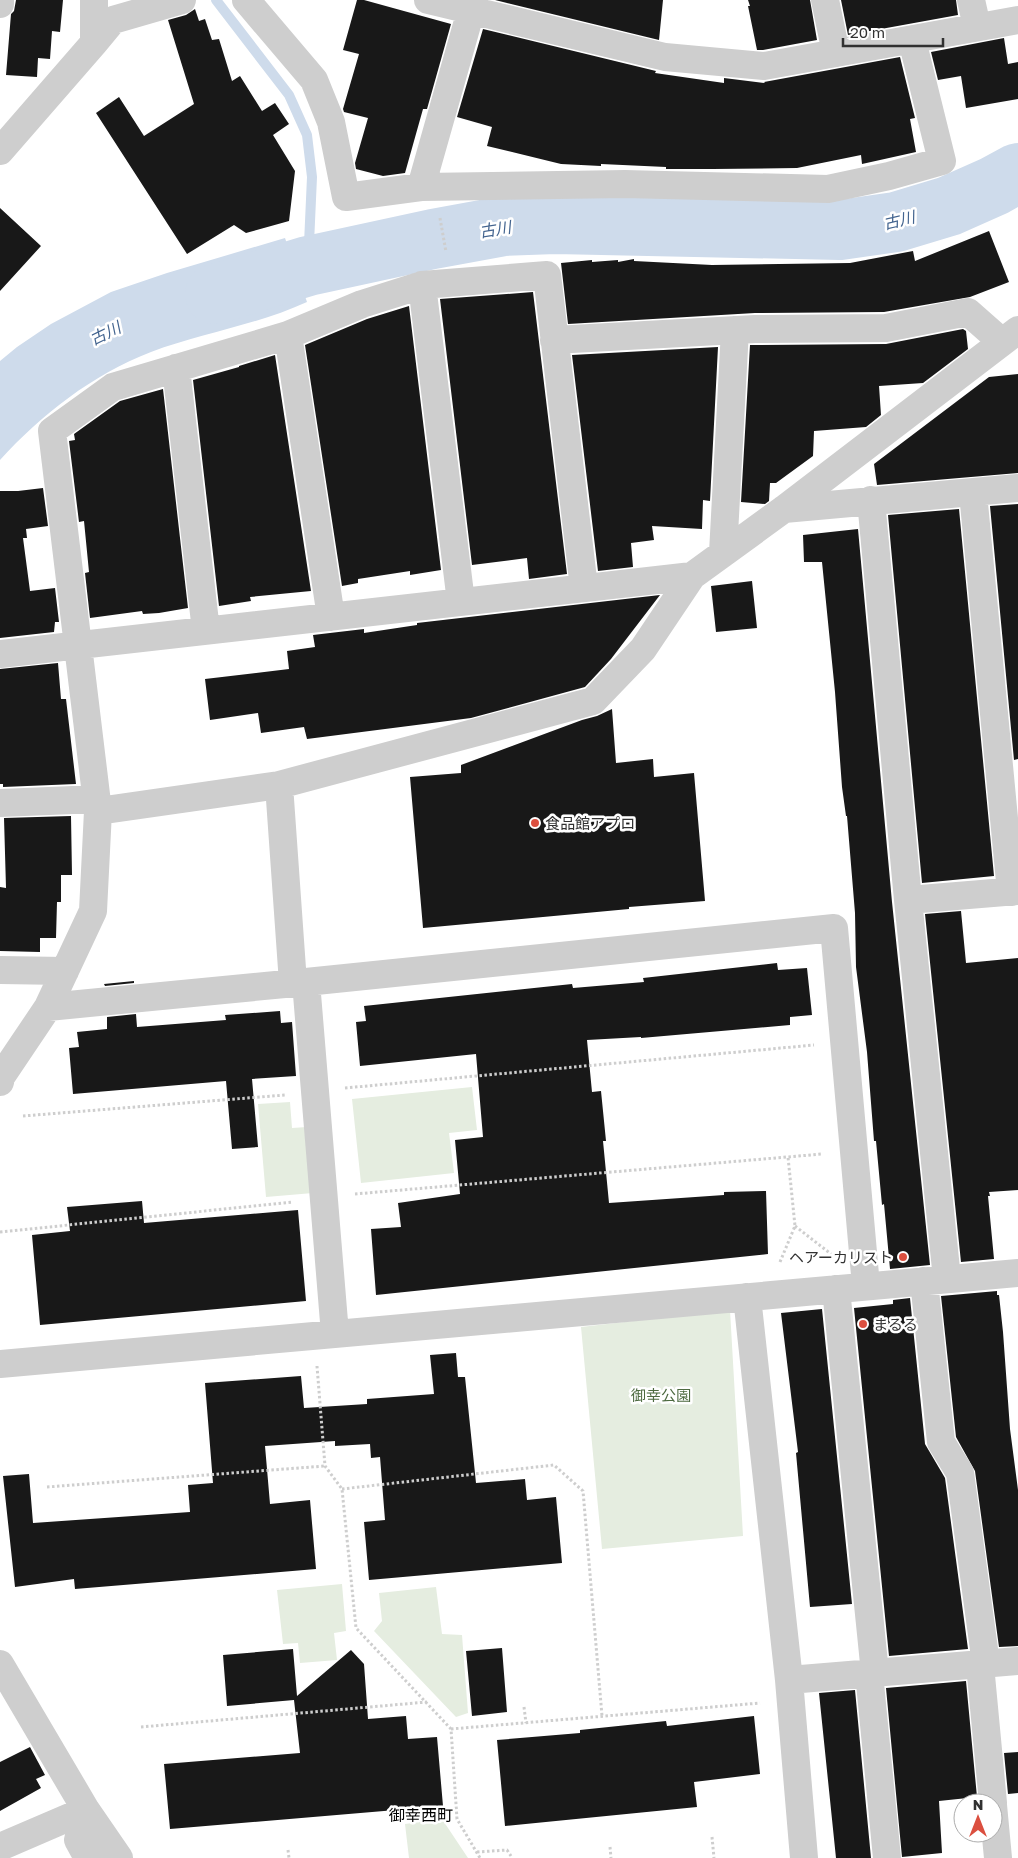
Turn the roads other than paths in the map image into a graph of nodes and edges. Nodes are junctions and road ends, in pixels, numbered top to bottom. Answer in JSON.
{"nodes":[{"id":1,"x":94,"y":0,"type":"edge"},
{"id":2,"x":182,"y":0,"type":"edge"},
{"id":3,"x":246,"y":0,"type":"edge"},
{"id":4,"x":428,"y":0,"type":"edge"},
{"id":5,"x":825,"y":0,"type":"edge"},
{"id":6,"x":972,"y":0,"type":"edge"},
{"id":7,"x":472,"y":5,"type":"edge"},
{"id":8,"x":1018,"y":20,"type":"edge"},
{"id":9,"x":977,"y":27,"type":"junction"},
{"id":10,"x":912,"y":40,"type":"junction"},
{"id":11,"x":94,"y":44,"type":"junction"},
{"id":12,"x":836,"y":54,"type":"junction"},
{"id":13,"x":0,"y":151,"type":"edge"},
{"id":14,"x":421,"y":187,"type":"junction"},
{"id":15,"x":422,"y":285,"type":"junction"},
{"id":16,"x":734,"y":330,"type":"junction"},
{"id":17,"x":288,"y":335,"type":"junction"},
{"id":18,"x":1010,"y":336,"type":"edge"},
{"id":19,"x":554,"y":340,"type":"junction"},
{"id":20,"x":176,"y":368,"type":"junction"},
{"id":21,"x":1018,"y":488,"type":"edge"},
{"id":22,"x":973,"y":492,"type":"junction"},
{"id":23,"x":871,"y":500,"type":"junction"},
{"id":24,"x":784,"y":509,"type":"junction"},
{"id":25,"x":723,"y":553,"type":"junction"},
{"id":26,"x":692,"y":576,"type":"junction"},
{"id":27,"x":584,"y":588,"type":"junction"},
{"id":28,"x":461,"y":602,"type":"junction"},
{"id":29,"x":331,"y":616,"type":"junction"},
{"id":30,"x":206,"y":631,"type":"junction"},
{"id":31,"x":78,"y":645,"type":"junction"},
{"id":32,"x":0,"y":654,"type":"edge"},
{"id":33,"x":279,"y":785,"type":"junction"},
{"id":34,"x":0,"y":803,"type":"edge"},
{"id":35,"x":98,"y":805,"type":"junction"},
{"id":36,"x":1014,"y":891,"type":"edge"},
{"id":37,"x":908,"y":900,"type":"junction"},
{"id":38,"x":0,"y":970,"type":"edge"},
{"id":39,"x":65,"y":971,"type":"junction"},
{"id":40,"x":299,"y":982,"type":"junction"},
{"id":41,"x":48,"y":1007,"type":"junction"},
{"id":42,"x":0,"y":1082,"type":"edge"},
{"id":43,"x":1018,"y":1273,"type":"edge"},
{"id":44,"x":936,"y":1280,"type":"junction"},
{"id":45,"x":866,"y":1286,"type":"junction"},
{"id":46,"x":836,"y":1289,"type":"junction"},
{"id":47,"x":747,"y":1297,"type":"junction"},
{"id":48,"x":335,"y":1334,"type":"junction"},
{"id":49,"x":0,"y":1364,"type":"edge"},
{"id":50,"x":1018,"y":1661,"type":"edge"},
{"id":51,"x":0,"y":1664,"type":"edge"},
{"id":52,"x":983,"y":1664,"type":"junction"},
{"id":53,"x":872,"y":1673,"type":"junction"},
{"id":54,"x":789,"y":1680,"type":"junction"},
{"id":55,"x":992,"y":1793,"type":"edge"},
{"id":56,"x":86,"y":1810,"type":"junction"},
{"id":57,"x":997,"y":1843,"type":"edge"},
{"id":58,"x":0,"y":1846,"type":"edge"},
{"id":59,"x":88,"y":1858,"type":"edge"},
{"id":60,"x":119,"y":1858,"type":"edge"},
{"id":61,"x":804,"y":1858,"type":"edge"},
{"id":62,"x":887,"y":1858,"type":"edge"},
{"id":63,"x":998,"y":1858,"type":"edge"}],
"edges":[{"from":1,"to":11,"type":"street"},
{"from":2,"to":11,"type":"street"},
{"from":3,"to":14,"type":"street"},
{"from":4,"to":7,"type":"street"},
{"from":5,"to":12,"type":"street"},
{"from":6,"to":9,"type":"street"},
{"from":7,"to":12,"type":"street"},
{"from":7,"to":14,"type":"street"},
{"from":8,"to":9,"type":"street"},
{"from":9,"to":10,"type":"street"},
{"from":10,"to":12,"type":"street"},
{"from":10,"to":14,"type":"street"},
{"from":11,"to":13,"type":"street"},
{"from":15,"to":17,"type":"street"},
{"from":15,"to":19,"type":"street"},
{"from":15,"to":28,"type":"street"},
{"from":16,"to":18,"type":"street"},
{"from":16,"to":19,"type":"street"},
{"from":16,"to":25,"type":"street"},
{"from":17,"to":20,"type":"street"},
{"from":17,"to":29,"type":"street"},
{"from":18,"to":24,"type":"street"},
{"from":19,"to":27,"type":"street"},
{"from":20,"to":30,"type":"street"},
{"from":20,"to":31,"type":"street"},
{"from":21,"to":22,"type":"street"},
{"from":22,"to":23,"type":"street"},
{"from":22,"to":36,"type":"street"},
{"from":23,"to":24,"type":"street"},
{"from":23,"to":37,"type":"street"},
{"from":24,"to":25,"type":"street"},
{"from":25,"to":26,"type":"street"},
{"from":26,"to":27,"type":"street"},
{"from":26,"to":33,"type":"street"},
{"from":27,"to":28,"type":"street"},
{"from":28,"to":29,"type":"street"},
{"from":29,"to":30,"type":"street"},
{"from":30,"to":31,"type":"street"},
{"from":31,"to":32,"type":"street"},
{"from":31,"to":35,"type":"street"},
{"from":33,"to":35,"type":"street"},
{"from":33,"to":40,"type":"street"},
{"from":34,"to":35,"type":"street"},
{"from":35,"to":39,"type":"street"},
{"from":36,"to":37,"type":"street"},
{"from":37,"to":44,"type":"street"},
{"from":38,"to":39,"type":"street"},
{"from":39,"to":41,"type":"street"},
{"from":40,"to":41,"type":"street"},
{"from":40,"to":45,"type":"street"},
{"from":40,"to":48,"type":"street"},
{"from":41,"to":42,"type":"street"},
{"from":43,"to":44,"type":"street"},
{"from":44,"to":45,"type":"street"},
{"from":44,"to":52,"type":"street"},
{"from":45,"to":46,"type":"street"},
{"from":46,"to":47,"type":"street"},
{"from":46,"to":53,"type":"street"},
{"from":47,"to":48,"type":"street"},
{"from":47,"to":54,"type":"street"},
{"from":48,"to":49,"type":"street"},
{"from":50,"to":52,"type":"street"},
{"from":51,"to":56,"type":"street"},
{"from":52,"to":53,"type":"street"},
{"from":52,"to":55,"type":"street"},
{"from":53,"to":54,"type":"street"},
{"from":53,"to":62,"type":"street"},
{"from":54,"to":61,"type":"street"},
{"from":56,"to":58,"type":"street"},
{"from":56,"to":59,"type":"street"},
{"from":56,"to":60,"type":"street"},
{"from":57,"to":63,"type":"street"}]}
